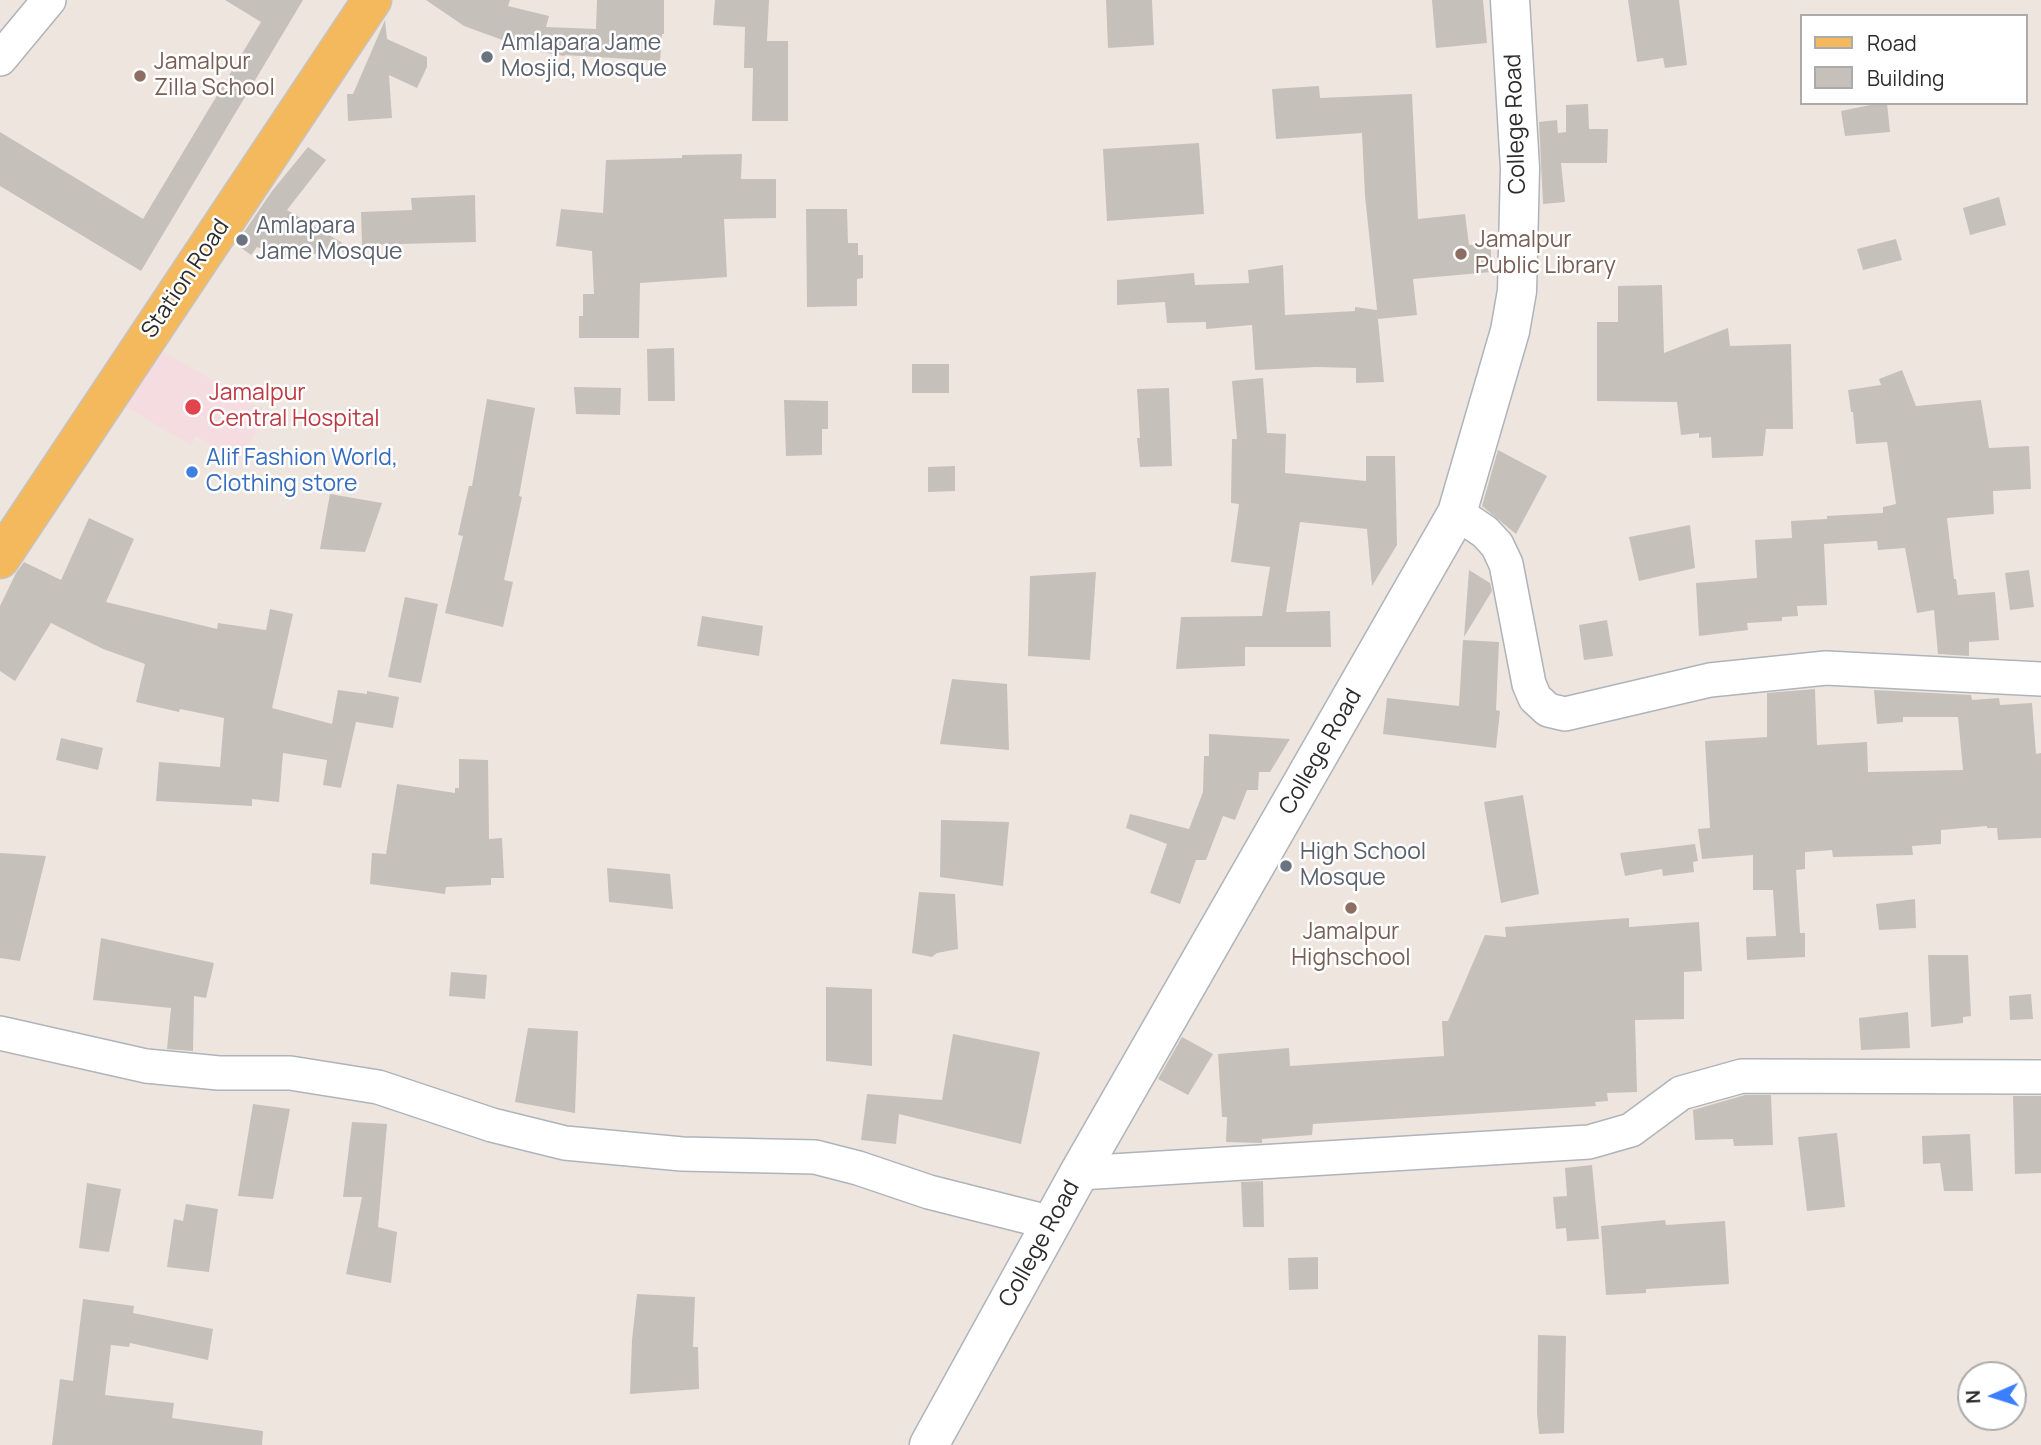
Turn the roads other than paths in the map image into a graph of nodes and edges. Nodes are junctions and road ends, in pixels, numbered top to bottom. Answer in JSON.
{"nodes":[{"id":1,"x":49,"y":0,"type":"edge"},
{"id":2,"x":372,"y":0,"type":"edge"},
{"id":3,"x":1510,"y":0,"type":"edge"},
{"id":4,"x":0,"y":59,"type":"edge"},
{"id":5,"x":1457,"y":513,"type":"junction"},
{"id":6,"x":0,"y":559,"type":"edge"},
{"id":7,"x":2041,"y":679,"type":"edge"},
{"id":8,"x":0,"y":1033,"type":"edge"},
{"id":9,"x":2041,"y":1077,"type":"edge"},
{"id":10,"x":1079,"y":1173,"type":"junction"},
{"id":11,"x":1052,"y":1223,"type":"junction"},
{"id":12,"x":929,"y":1445,"type":"edge"}],
"edges":[{"from":1,"to":4,"type":"street"},
{"from":2,"to":6,"type":"main road","name":"Station Road"},
{"from":3,"to":5,"type":"main road","name":"College Road"},
{"from":5,"to":7,"type":"street"},
{"from":5,"to":10,"type":"main road","name":"College Road"},
{"from":8,"to":11,"type":"street"},
{"from":9,"to":10,"type":"street"},
{"from":10,"to":11,"type":"main road","name":"College Road"},
{"from":11,"to":12,"type":"main road","name":"College Road"}]}
